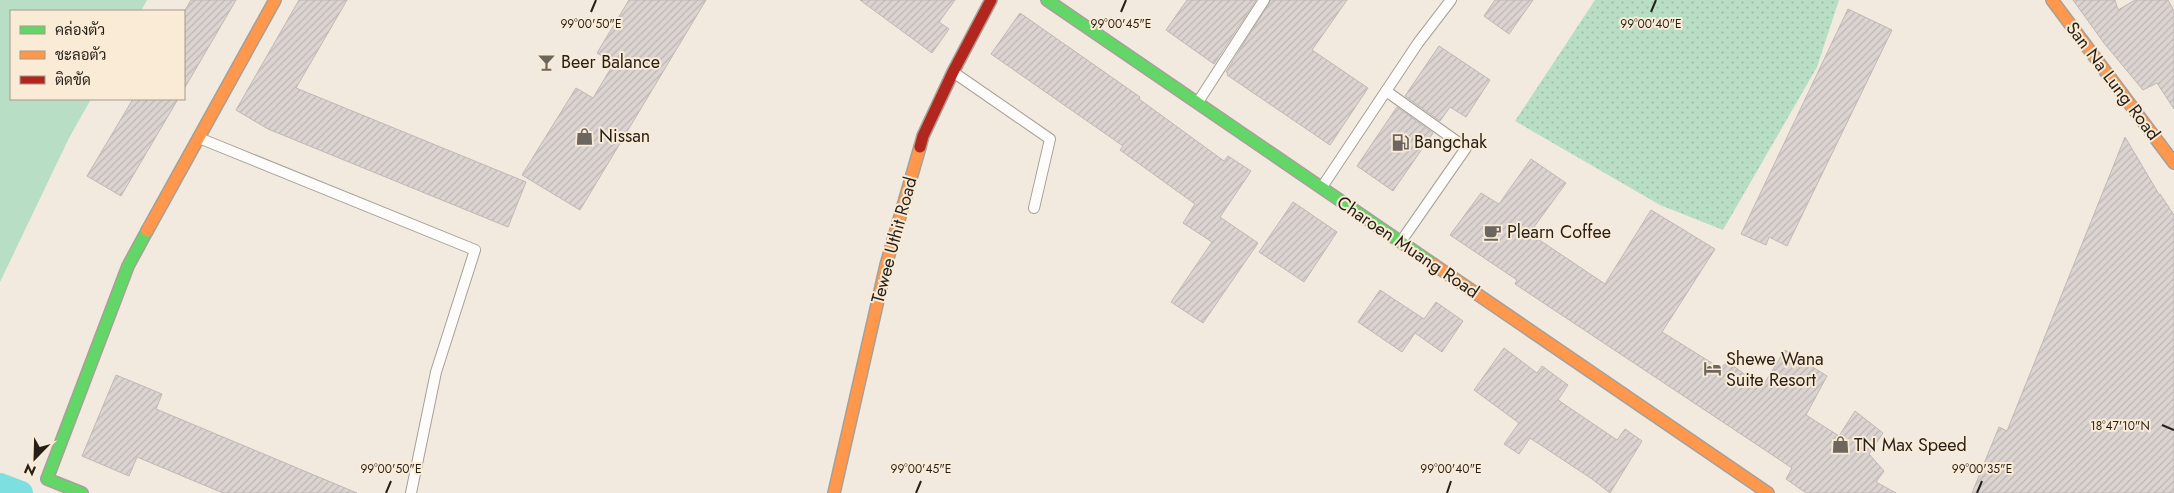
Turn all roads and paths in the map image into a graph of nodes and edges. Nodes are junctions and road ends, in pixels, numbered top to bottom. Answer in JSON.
{"nodes":[{"id":1,"x":275,"y":0,"type":"edge"},
{"id":2,"x":992,"y":0,"type":"edge"},
{"id":3,"x":1048,"y":0,"type":"edge"},
{"id":4,"x":1264,"y":0,"type":"edge"},
{"id":5,"x":1451,"y":0,"type":"edge"},
{"id":6,"x":2052,"y":0,"type":"edge"},
{"id":7,"x":953,"y":72,"type":"junction"},
{"id":8,"x":1386,"y":91,"type":"junction"},
{"id":9,"x":1197,"y":102,"type":"junction"},
{"id":10,"x":199,"y":138,"type":"junction"},
{"id":11,"x":2174,"y":163,"type":"edge"},
{"id":12,"x":1322,"y":188,"type":"junction"},
{"id":13,"x":1034,"y":208,"type":"dead end"},
{"id":14,"x":1400,"y":242,"type":"junction"},
{"id":15,"x":82,"y":493,"type":"edge"},
{"id":16,"x":411,"y":493,"type":"edge"},
{"id":17,"x":834,"y":493,"type":"edge"},
{"id":18,"x":1768,"y":493,"type":"edge"}],
"edges":[{"from":1,"to":10,"type":"street"},
{"from":2,"to":7,"type":"street","name":"Tewee Uthit Road"},
{"from":3,"to":9,"type":"street","name":"Charoen Muang Road"},
{"from":4,"to":9,"type":"lane"},
{"from":5,"to":8,"type":"lane"},
{"from":6,"to":11,"type":"street","name":"San Na Lung Road"},
{"from":7,"to":13,"type":"lane"},
{"from":7,"to":17,"type":"street","name":"Tewee Uthit Road"},
{"from":8,"to":12,"type":"lane"},
{"from":8,"to":14,"type":"lane"},
{"from":9,"to":12,"type":"street","name":"Charoen Muang Road"},
{"from":10,"to":15,"type":"street"},
{"from":10,"to":16,"type":"lane"},
{"from":12,"to":14,"type":"street","name":"Charoen Muang Road"},
{"from":14,"to":18,"type":"street","name":"Charoen Muang Road"}]}
